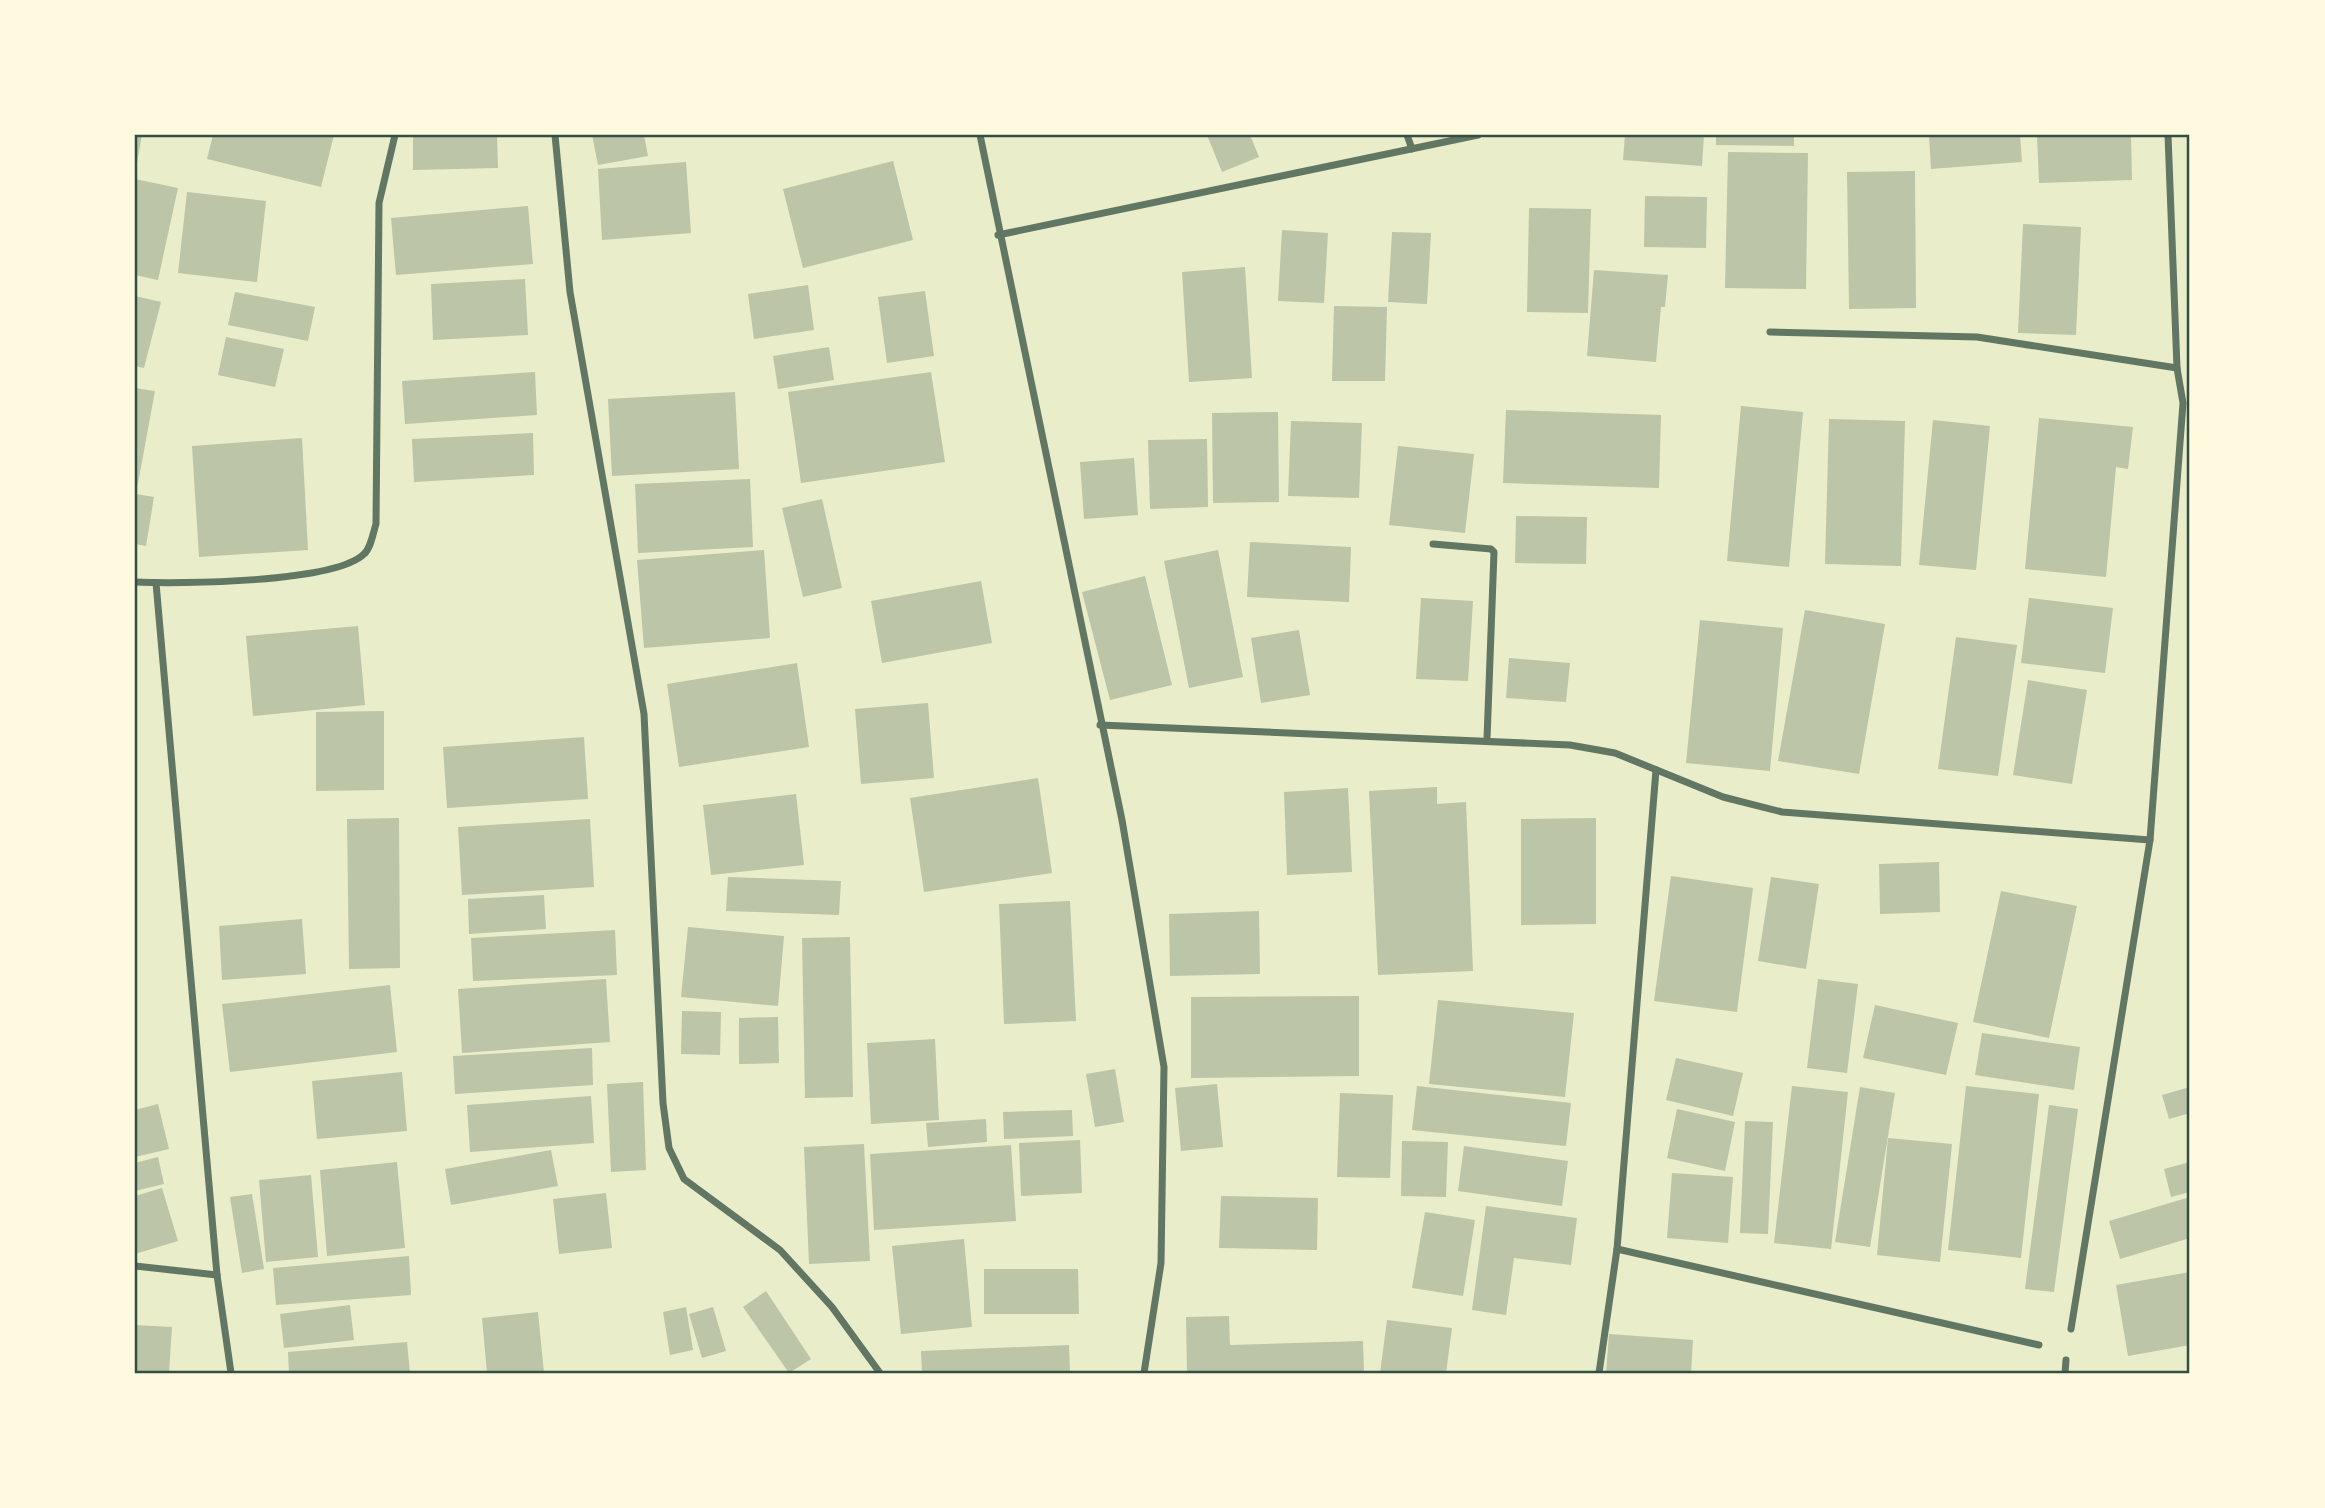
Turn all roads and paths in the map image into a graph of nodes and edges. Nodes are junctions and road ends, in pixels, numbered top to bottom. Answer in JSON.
{"nodes":[{"id":1,"x":395,"y":135,"type":"edge"},
{"id":2,"x":555,"y":135,"type":"edge"},
{"id":3,"x":980,"y":135,"type":"edge"},
{"id":4,"x":1407,"y":135,"type":"edge"},
{"id":5,"x":1478,"y":135,"type":"edge"},
{"id":6,"x":2168,"y":135,"type":"edge"},
{"id":7,"x":1412,"y":149,"type":"junction"},
{"id":8,"x":998,"y":234,"type":"junction"},
{"id":9,"x":1770,"y":332,"type":"dead end"},
{"id":10,"x":2177,"y":368,"type":"junction"},
{"id":11,"x":2187,"y":402,"type":"edge"},
{"id":12,"x":1433,"y":544,"type":"dead end"},
{"id":13,"x":135,"y":582,"type":"edge"},
{"id":14,"x":156,"y":583,"type":"junction"},
{"id":15,"x":1100,"y":725,"type":"junction"},
{"id":16,"x":1487,"y":739,"type":"junction"},
{"id":17,"x":1656,"y":770,"type":"junction"},
{"id":18,"x":2150,"y":840,"type":"junction"},
{"id":19,"x":1617,"y":1249,"type":"junction"},
{"id":20,"x":135,"y":1266,"type":"edge"},
{"id":21,"x":217,"y":1275,"type":"junction"},
{"id":22,"x":2071,"y":1329,"type":"dead end"},
{"id":23,"x":2039,"y":1345,"type":"dead end"},
{"id":24,"x":2066,"y":1360,"type":"dead end"},
{"id":25,"x":231,"y":1373,"type":"edge"},
{"id":26,"x":880,"y":1373,"type":"edge"},
{"id":27,"x":1144,"y":1373,"type":"edge"},
{"id":28,"x":1599,"y":1373,"type":"edge"},
{"id":29,"x":2065,"y":1373,"type":"edge"}],
"edges":[{"from":1,"to":14,"type":"street"},
{"from":2,"to":26,"type":"street"},
{"from":3,"to":8,"type":"street"},
{"from":4,"to":7,"type":"street"},
{"from":5,"to":7,"type":"street"},
{"from":6,"to":10,"type":"street"},
{"from":7,"to":8,"type":"street"},
{"from":8,"to":15,"type":"street"},
{"from":9,"to":10,"type":"street"},
{"from":10,"to":11,"type":"street"},
{"from":11,"to":18,"type":"street"},
{"from":12,"to":16,"type":"street"},
{"from":13,"to":14,"type":"street"},
{"from":14,"to":21,"type":"street"},
{"from":15,"to":16,"type":"street"},
{"from":15,"to":27,"type":"street"},
{"from":16,"to":17,"type":"street"},
{"from":17,"to":18,"type":"street"},
{"from":17,"to":19,"type":"street"},
{"from":18,"to":22,"type":"street"},
{"from":19,"to":23,"type":"street"},
{"from":19,"to":28,"type":"street"},
{"from":20,"to":21,"type":"street"},
{"from":21,"to":25,"type":"street"},
{"from":24,"to":29,"type":"street"}]}
